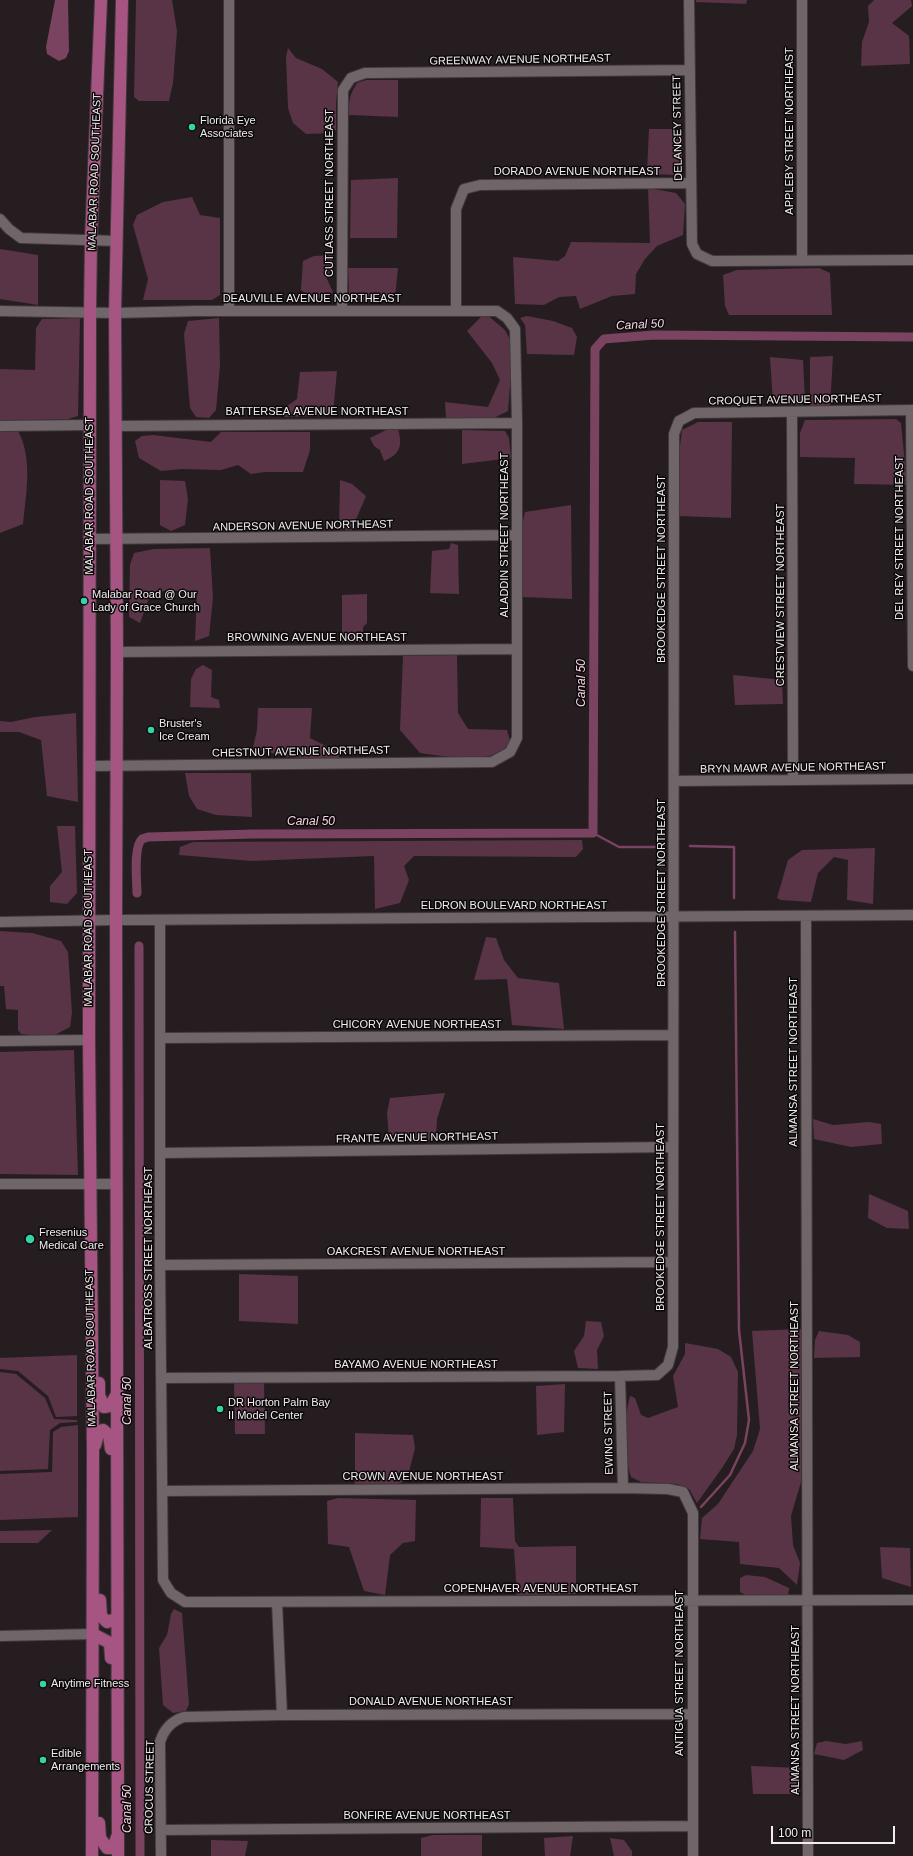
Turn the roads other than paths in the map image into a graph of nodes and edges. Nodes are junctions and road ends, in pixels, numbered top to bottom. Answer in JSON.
{"nodes":[{"id":1,"x":101,"y":0,"type":"edge"},
{"id":2,"x":122,"y":0,"type":"edge"},
{"id":3,"x":229,"y":0,"type":"edge"},
{"id":4,"x":689,"y":0,"type":"edge"},
{"id":5,"x":802,"y":0,"type":"edge"},
{"id":6,"x":689,"y":70,"type":"junction"},
{"id":7,"x":351,"y":78,"type":"joint"},
{"id":8,"x":690,"y":183,"type":"junction"},
{"id":9,"x":0,"y":219,"type":"edge"},
{"id":10,"x":91,"y":240,"type":"junction"},
{"id":11,"x":117,"y":241,"type":"junction"},
{"id":12,"x":913,"y":260,"type":"edge"},
{"id":13,"x":802,"y":261,"type":"junction"},
{"id":14,"x":456,"y":310,"type":"junction"},
{"id":15,"x":0,"y":311,"type":"edge"},
{"id":16,"x":229,"y":311,"type":"junction"},
{"id":17,"x":342,"y":311,"type":"junction"},
{"id":18,"x":90,"y":312,"type":"junction"},
{"id":19,"x":115,"y":313,"type":"junction"},
{"id":20,"x":507,"y":318,"type":"joint"},
{"id":21,"x":912,"y":410,"type":"edge"},
{"id":22,"x":792,"y":412,"type":"junction"},
{"id":23,"x":679,"y":421,"type":"joint"},
{"id":24,"x":517,"y":423,"type":"junction"},
{"id":25,"x":90,"y":425,"type":"junction"},
{"id":26,"x":0,"y":426,"type":"edge"},
{"id":27,"x":116,"y":426,"type":"junction"},
{"id":28,"x":517,"y":535,"type":"junction"},
{"id":29,"x":90,"y":539,"type":"junction"},
{"id":30,"x":116,"y":540,"type":"junction"},
{"id":31,"x":516,"y":649,"type":"junction"},
{"id":32,"x":117,"y":652,"type":"junction"},
{"id":33,"x":913,"y":666,"type":"edge"},
{"id":34,"x":510,"y":752,"type":"joint"},
{"id":35,"x":117,"y":765,"type":"junction"},
{"id":36,"x":90,"y":766,"type":"junction"},
{"id":37,"x":794,"y":779,"type":"junction"},
{"id":38,"x":913,"y":779,"type":"edge"},
{"id":39,"x":674,"y":781,"type":"junction"},
{"id":40,"x":913,"y":915,"type":"edge"},
{"id":41,"x":806,"y":916,"type":"junction"},
{"id":42,"x":674,"y":917,"type":"junction"},
{"id":43,"x":90,"y":920,"type":"junction"},
{"id":44,"x":116,"y":920,"type":"junction"},
{"id":45,"x":160,"y":920,"type":"junction"},
{"id":46,"x":0,"y":922,"type":"edge"},
{"id":47,"x":673,"y":1035,"type":"junction"},
{"id":48,"x":161,"y":1038,"type":"junction"},
{"id":49,"x":89,"y":1040,"type":"junction"},
{"id":50,"x":0,"y":1041,"type":"edge"},
{"id":51,"x":673,"y":1148,"type":"junction"},
{"id":52,"x":161,"y":1153,"type":"junction"},
{"id":53,"x":0,"y":1184,"type":"edge"},
{"id":54,"x":90,"y":1184,"type":"junction"},
{"id":55,"x":117,"y":1184,"type":"junction"},
{"id":56,"x":672,"y":1262,"type":"junction"},
{"id":57,"x":160,"y":1265,"type":"junction"},
{"id":58,"x":91,"y":1310,"type":"junction"},
{"id":59,"x":668,"y":1366,"type":"joint"},
{"id":60,"x":620,"y":1376,"type":"junction"},
{"id":61,"x":161,"y":1378,"type":"junction"},
{"id":62,"x":117,"y":1394,"type":"junction"},
{"id":63,"x":92,"y":1454,"type":"junction"},
{"id":64,"x":623,"y":1488,"type":"junction"},
{"id":65,"x":162,"y":1491,"type":"junction"},
{"id":66,"x":683,"y":1492,"type":"joint"},
{"id":67,"x":92,"y":1523,"type":"junction"},
{"id":68,"x":117,"y":1524,"type":"junction"},
{"id":69,"x":171,"y":1593,"type":"joint"},
{"id":70,"x":808,"y":1599,"type":"junction"},
{"id":71,"x":692,"y":1600,"type":"junction"},
{"id":72,"x":913,"y":1600,"type":"edge"},
{"id":73,"x":277,"y":1602,"type":"junction"},
{"id":74,"x":115,"y":1615,"type":"junction"},
{"id":75,"x":93,"y":1634,"type":"junction"},
{"id":76,"x":0,"y":1636,"type":"edge"},
{"id":77,"x":282,"y":1714,"type":"junction"},
{"id":78,"x":692,"y":1714,"type":"junction"},
{"id":79,"x":172,"y":1723,"type":"joint"},
{"id":80,"x":92,"y":1753,"type":"junction"},
{"id":81,"x":118,"y":1758,"type":"junction"},
{"id":82,"x":692,"y":1826,"type":"junction"},
{"id":83,"x":161,"y":1830,"type":"junction"},
{"id":84,"x":118,"y":1832,"type":"junction"},
{"id":85,"x":92,"y":1856,"type":"edge"},
{"id":86,"x":118,"y":1856,"type":"edge"},
{"id":87,"x":161,"y":1856,"type":"edge"},
{"id":88,"x":693,"y":1856,"type":"edge"},
{"id":89,"x":808,"y":1856,"type":"edge"}],
"edges":[{"from":1,"to":10,"type":"main road","name":"MALABAR ROAD SOUTHEAST"},
{"from":2,"to":11,"type":"main road","name":"MALABAR ROAD SOUTHEAST"},
{"from":3,"to":16,"type":"street"},
{"from":4,"to":6,"type":"street","name":"DELANCEY STREET"},
{"from":5,"to":13,"type":"street","name":"APPLEBY STREET NORTHEAST"},
{"from":6,"to":7,"type":"street","name":"GREENWAY AVENUE NORTHEAST"},
{"from":6,"to":8,"type":"street","name":"DELANCEY STREET"},
{"from":7,"to":17,"type":"street","name":"CUTLASS STREET NORTHEAST"},
{"from":8,"to":13,"type":"street","name":"DELANCEY STREET"},
{"from":8,"to":14,"type":"street","name":"DORADO AVENUE NORTHEAST"},
{"from":9,"to":10,"type":"street"},
{"from":10,"to":11,"type":"street"},
{"from":10,"to":18,"type":"main road","name":"MALABAR ROAD SOUTHEAST"},
{"from":11,"to":19,"type":"main road","name":"MALABAR ROAD SOUTHEAST"},
{"from":12,"to":13,"type":"street"},
{"from":14,"to":17,"type":"street","name":"DEAUVILLE AVENUE NORTHEAST"},
{"from":14,"to":20,"type":"street","name":"DEAUVILLE AVENUE NORTHEAST"},
{"from":15,"to":18,"type":"street","name":"DEAUVILLE AVENUE NORTHEAST"},
{"from":16,"to":17,"type":"street","name":"DEAUVILLE AVENUE NORTHEAST"},
{"from":16,"to":19,"type":"street","name":"DEAUVILLE AVENUE NORTHEAST"},
{"from":18,"to":19,"type":"street","name":"DEAUVILLE AVENUE NORTHEAST"},
{"from":18,"to":25,"type":"main road","name":"MALABAR ROAD SOUTHEAST"},
{"from":19,"to":27,"type":"main road","name":"MALABAR ROAD SOUTHEAST"},
{"from":20,"to":24,"type":"street","name":"ALADDIN STREET NORTHEAST"},
{"from":21,"to":22,"type":"street","name":"CROQUET AVENUE NORTHEAST"},
{"from":21,"to":33,"type":"street","name":"DEL REY STREET NORTHEAST"},
{"from":22,"to":23,"type":"street","name":"CROQUET AVENUE NORTHEAST"},
{"from":22,"to":37,"type":"street","name":"CRESTVIEW STREET NORTHEAST"},
{"from":23,"to":39,"type":"street","name":"BROOKEDGE STREET NORTHEAST"},
{"from":24,"to":27,"type":"street","name":"BATTERSEA AVENUE NORTHEAST"},
{"from":24,"to":28,"type":"street","name":"ALADDIN STREET NORTHEAST"},
{"from":25,"to":26,"type":"street"},
{"from":25,"to":29,"type":"main road","name":"MALABAR ROAD SOUTHEAST"},
{"from":27,"to":30,"type":"main road","name":"MALABAR ROAD SOUTHEAST"},
{"from":28,"to":30,"type":"street","name":"ANDERSON AVENUE NORTHEAST"},
{"from":28,"to":31,"type":"street","name":"ALADDIN STREET NORTHEAST"},
{"from":29,"to":30,"type":"street","name":"ANDERSON AVENUE NORTHEAST"},
{"from":29,"to":36,"type":"main road","name":"MALABAR ROAD SOUTHEAST"},
{"from":30,"to":32,"type":"main road","name":"MALABAR ROAD SOUTHEAST"},
{"from":31,"to":32,"type":"street","name":"BROWNING AVENUE NORTHEAST"},
{"from":31,"to":34,"type":"street","name":"ALADDIN STREET NORTHEAST"},
{"from":32,"to":35,"type":"main road","name":"MALABAR ROAD SOUTHEAST"},
{"from":34,"to":35,"type":"street","name":"CHESTNUT AVENUE NORTHEAST"},
{"from":35,"to":36,"type":"street","name":"CHESTNUT AVENUE NORTHEAST"},
{"from":35,"to":44,"type":"main road","name":"MALABAR ROAD SOUTHEAST"},
{"from":36,"to":43,"type":"main road","name":"MALABAR ROAD SOUTHEAST"},
{"from":37,"to":38,"type":"street","name":"BRYN MAWR AVENUE NORTHEAST"},
{"from":37,"to":39,"type":"street","name":"BRYN MAWR AVENUE NORTHEAST"},
{"from":39,"to":42,"type":"street","name":"BROOKEDGE STREET NORTHEAST"},
{"from":40,"to":41,"type":"street","name":"ELDRON BOULEVARD NORTHEAST"},
{"from":41,"to":42,"type":"street","name":"ELDRON BOULEVARD NORTHEAST"},
{"from":41,"to":70,"type":"street","name":"ALMANSA STREET NORTHEAST"},
{"from":42,"to":45,"type":"street","name":"ELDRON BOULEVARD NORTHEAST"},
{"from":42,"to":47,"type":"street","name":"BROOKEDGE STREET NORTHEAST"},
{"from":43,"to":44,"type":"street","name":"ELDRON BOULEVARD NORTHEAST"},
{"from":43,"to":46,"type":"street","name":"ELDRON BOULEVARD NORTHEAST"},
{"from":43,"to":49,"type":"main road","name":"MALABAR ROAD SOUTHEAST"},
{"from":44,"to":45,"type":"street","name":"ELDRON BOULEVARD NORTHEAST"},
{"from":44,"to":55,"type":"main road","name":"MALABAR ROAD SOUTHEAST"},
{"from":45,"to":48,"type":"street","name":"ALBATROSS STREET NORTHEAST"},
{"from":47,"to":48,"type":"street","name":"CHICORY AVENUE NORTHEAST"},
{"from":47,"to":51,"type":"street","name":"BROOKEDGE STREET NORTHEAST"},
{"from":48,"to":52,"type":"street","name":"ALBATROSS STREET NORTHEAST"},
{"from":49,"to":50,"type":"street"},
{"from":49,"to":54,"type":"main road","name":"MALABAR ROAD SOUTHEAST"},
{"from":51,"to":52,"type":"street","name":"FRANTE AVENUE NORTHEAST"},
{"from":51,"to":56,"type":"street","name":"BROOKEDGE STREET NORTHEAST"},
{"from":52,"to":57,"type":"street","name":"ALBATROSS STREET NORTHEAST"},
{"from":53,"to":54,"type":"street"},
{"from":54,"to":55,"type":"street"},
{"from":54,"to":58,"type":"main road","name":"MALABAR ROAD SOUTHEAST"},
{"from":55,"to":62,"type":"main road","name":"MALABAR ROAD SOUTHEAST"},
{"from":56,"to":57,"type":"street","name":"OAKCREST AVENUE NORTHEAST"},
{"from":56,"to":59,"type":"street","name":"BROOKEDGE STREET NORTHEAST"},
{"from":57,"to":61,"type":"street","name":"ALBATROSS STREET NORTHEAST"},
{"from":58,"to":62,"type":"main road"},
{"from":58,"to":63,"type":"main road","name":"MALABAR ROAD SOUTHEAST"},
{"from":59,"to":60,"type":"street","name":"BAYAMO AVENUE NORTHEAST"},
{"from":60,"to":61,"type":"street","name":"BAYAMO AVENUE NORTHEAST"},
{"from":60,"to":64,"type":"street","name":"EWING STREET"},
{"from":61,"to":65,"type":"street","name":"ALBATROSS STREET NORTHEAST"},
{"from":62,"to":68,"type":"main road","name":"MALABAR ROAD SOUTHEAST"},
{"from":63,"to":67,"type":"main road","name":"MALABAR ROAD SOUTHEAST"},
{"from":63,"to":68,"type":"main road"},
{"from":64,"to":65,"type":"street","name":"CROWN AVENUE NORTHEAST"},
{"from":64,"to":66,"type":"street","name":"CROWN AVENUE NORTHEAST"},
{"from":65,"to":69,"type":"street","name":"ALBATROSS STREET NORTHEAST"},
{"from":66,"to":71,"type":"street","name":"ANTIGUA STREET NORTHEAST"},
{"from":67,"to":74,"type":"main road"},
{"from":67,"to":75,"type":"main road","name":"MALABAR ROAD SOUTHEAST"},
{"from":68,"to":74,"type":"main road","name":"MALABAR ROAD SOUTHEAST"},
{"from":69,"to":73,"type":"street","name":"COPENHAVER AVENUE NORTHEAST"},
{"from":70,"to":71,"type":"street","name":"COPENHAVER AVENUE NORTHEAST"},
{"from":70,"to":72,"type":"street","name":"COPENHAVER AVENUE NORTHEAST"},
{"from":70,"to":89,"type":"street","name":"ALMANSA STREET NORTHEAST"},
{"from":71,"to":73,"type":"street","name":"COPENHAVER AVENUE NORTHEAST"},
{"from":71,"to":78,"type":"street","name":"ANTIGUA STREET NORTHEAST"},
{"from":73,"to":77,"type":"street"},
{"from":74,"to":75,"type":"main road"},
{"from":74,"to":81,"type":"main road","name":"MALABAR ROAD SOUTHEAST"},
{"from":75,"to":76,"type":"street"},
{"from":75,"to":80,"type":"main road","name":"MALABAR ROAD SOUTHEAST"},
{"from":75,"to":81,"type":"main road"},
{"from":77,"to":78,"type":"street","name":"DONALD AVENUE NORTHEAST"},
{"from":77,"to":79,"type":"street","name":"DONALD AVENUE NORTHEAST"},
{"from":78,"to":82,"type":"street","name":"ANTIGUA STREET NORTHEAST"},
{"from":79,"to":83,"type":"street","name":"CROCUS STREET"},
{"from":80,"to":84,"type":"main road"},
{"from":80,"to":85,"type":"main road","name":"MALABAR ROAD SOUTHEAST"},
{"from":81,"to":84,"type":"main road","name":"MALABAR ROAD SOUTHEAST"},
{"from":82,"to":83,"type":"street","name":"BONFIRE AVENUE NORTHEAST"},
{"from":82,"to":88,"type":"street","name":"ANTIGUA STREET NORTHEAST"},
{"from":83,"to":87,"type":"street","name":"CROCUS STREET"},
{"from":84,"to":86,"type":"main road","name":"MALABAR ROAD SOUTHEAST"}]}
